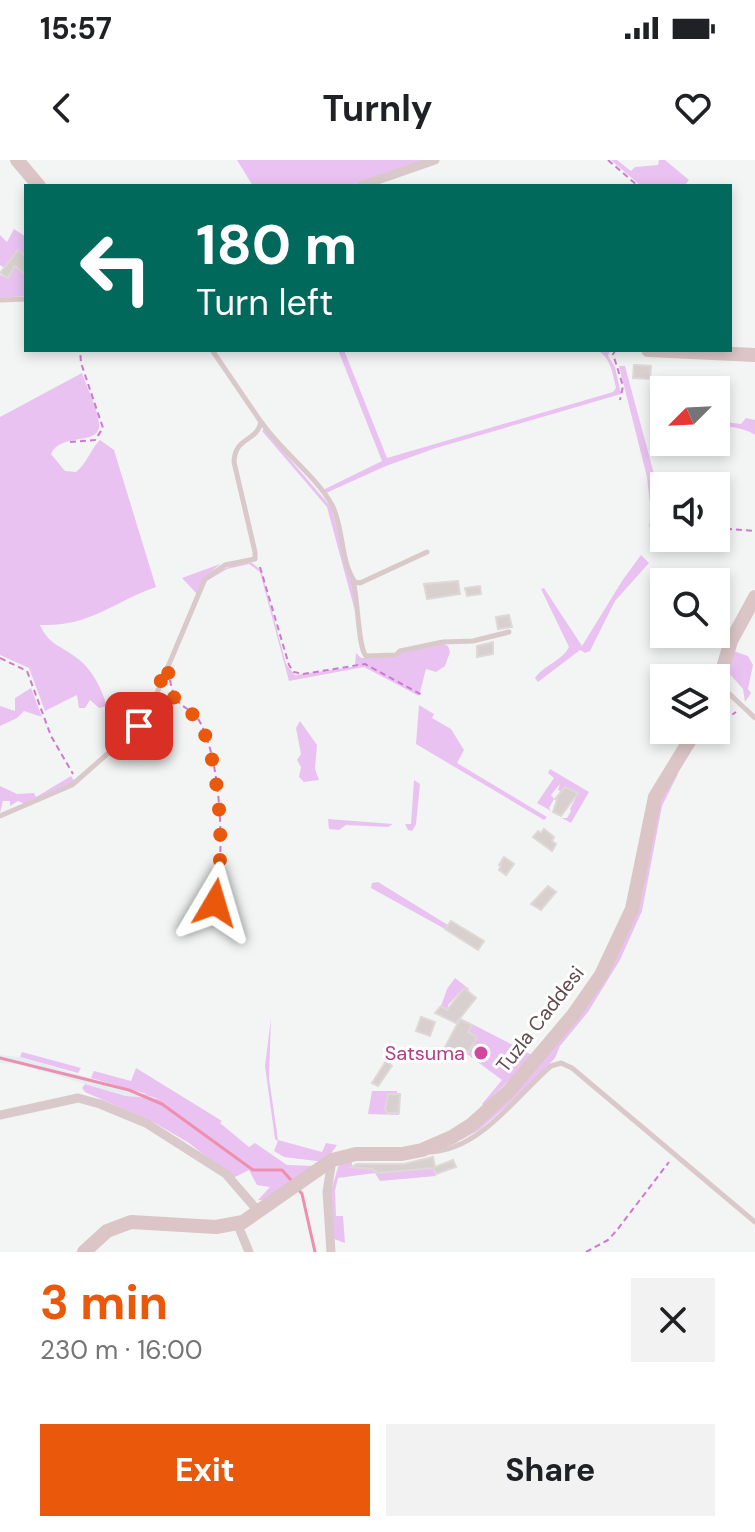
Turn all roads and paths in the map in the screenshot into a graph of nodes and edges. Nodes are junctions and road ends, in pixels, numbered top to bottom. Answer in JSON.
{"nodes":[{"id":1,"x":17,"y":160,"type":"edge"},
{"id":2,"x":435,"y":160,"type":"edge"},
{"id":3,"x":608,"y":160,"type":"edge"},
{"id":4,"x":37,"y":184,"type":"edge"},
{"id":5,"x":366,"y":184,"type":"edge"},
{"id":6,"x":636,"y":184,"type":"edge"},
{"id":7,"x":24,"y":299,"type":"edge"},
{"id":8,"x":0,"y":300,"type":"edge"},
{"id":9,"x":80,"y":352,"type":"edge"},
{"id":10,"x":213,"y":352,"type":"edge"},
{"id":11,"x":614,"y":352,"type":"edge"},
{"id":12,"x":691,"y":352,"type":"edge"},
{"id":13,"x":755,"y":355,"type":"edge"},
{"id":14,"x":620,"y":400,"type":"dead end"},
{"id":15,"x":261,"y":422,"type":"junction"},
{"id":16,"x":70,"y":442,"type":"dead end"},
{"id":17,"x":730,"y":529,"type":"edge"},
{"id":18,"x":755,"y":531,"type":"edge"},
{"id":19,"x":427,"y":552,"type":"dead end"},
{"id":20,"x":255,"y":559,"type":"junction"},
{"id":21,"x":352,"y":579,"type":"junction"},
{"id":22,"x":755,"y":597,"type":"edge"},
{"id":23,"x":509,"y":632,"type":"dead end"},
{"id":24,"x":0,"y":658,"type":"edge"},
{"id":25,"x":724,"y":664,"type":"edge"},
{"id":26,"x":167,"y":665,"type":"junction"},
{"id":27,"x":424,"y":696,"type":"dead end"},
{"id":28,"x":730,"y":697,"type":"edge"},
{"id":29,"x":744,"y":707,"type":"junction"},
{"id":30,"x":730,"y":716,"type":"edge"},
{"id":31,"x":755,"y":718,"type":"edge"},
{"id":32,"x":687,"y":744,"type":"edge"},
{"id":33,"x":77,"y":782,"type":"junction"},
{"id":34,"x":0,"y":816,"type":"edge"},
{"id":35,"x":215,"y":903,"type":"dead end"},
{"id":36,"x":0,"y":1115,"type":"edge"},
{"id":37,"x":422,"y":1150,"type":"junction"},
{"id":38,"x":674,"y":1154,"type":"junction"},
{"id":39,"x":332,"y":1160,"type":"junction"},
{"id":40,"x":265,"y":1208,"type":"junction"},
{"id":41,"x":755,"y":1222,"type":"edge"},
{"id":42,"x":237,"y":1223,"type":"junction"},
{"id":43,"x":84,"y":1252,"type":"edge"},
{"id":44,"x":249,"y":1252,"type":"edge"},
{"id":45,"x":331,"y":1252,"type":"edge"},
{"id":46,"x":586,"y":1252,"type":"edge"}],
"edges":[{"from":1,"to":4,"type":"main road"},
{"from":2,"to":5,"type":"street"},
{"from":3,"to":6,"type":"path"},
{"from":7,"to":8,"type":"lane"},
{"from":9,"to":16,"type":"path"},
{"from":10,"to":15,"type":"lane"},
{"from":11,"to":14,"type":"path"},
{"from":12,"to":13,"type":"main road"},
{"from":15,"to":20,"type":"lane"},
{"from":15,"to":21,"type":"lane"},
{"from":17,"to":18,"type":"path"},
{"from":19,"to":21,"type":"lane"},
{"from":20,"to":26,"type":"lane"},
{"from":20,"to":27,"type":"path"},
{"from":21,"to":23,"type":"lane"},
{"from":22,"to":25,"type":"main road"},
{"from":24,"to":33,"type":"path"},
{"from":26,"to":33,"type":"lane"},
{"from":26,"to":35,"type":"path"},
{"from":28,"to":29,"type":"lane"},
{"from":29,"to":30,"type":"path"},
{"from":29,"to":31,"type":"lane"},
{"from":32,"to":37,"type":"main road","name":"Tuzla Caddesi"},
{"from":33,"to":34,"type":"lane"},
{"from":36,"to":40,"type":"street"},
{"from":37,"to":38,"type":"lane"},
{"from":37,"to":39,"type":"main road","name":"Tuzla Caddesi"},
{"from":38,"to":41,"type":"lane"},
{"from":38,"to":46,"type":"path"},
{"from":39,"to":40,"type":"main road","name":"Tuzla Caddesi"},
{"from":39,"to":45,"type":"street"},
{"from":40,"to":42,"type":"main road"},
{"from":42,"to":43,"type":"main road"},
{"from":42,"to":44,"type":"street"}]}
